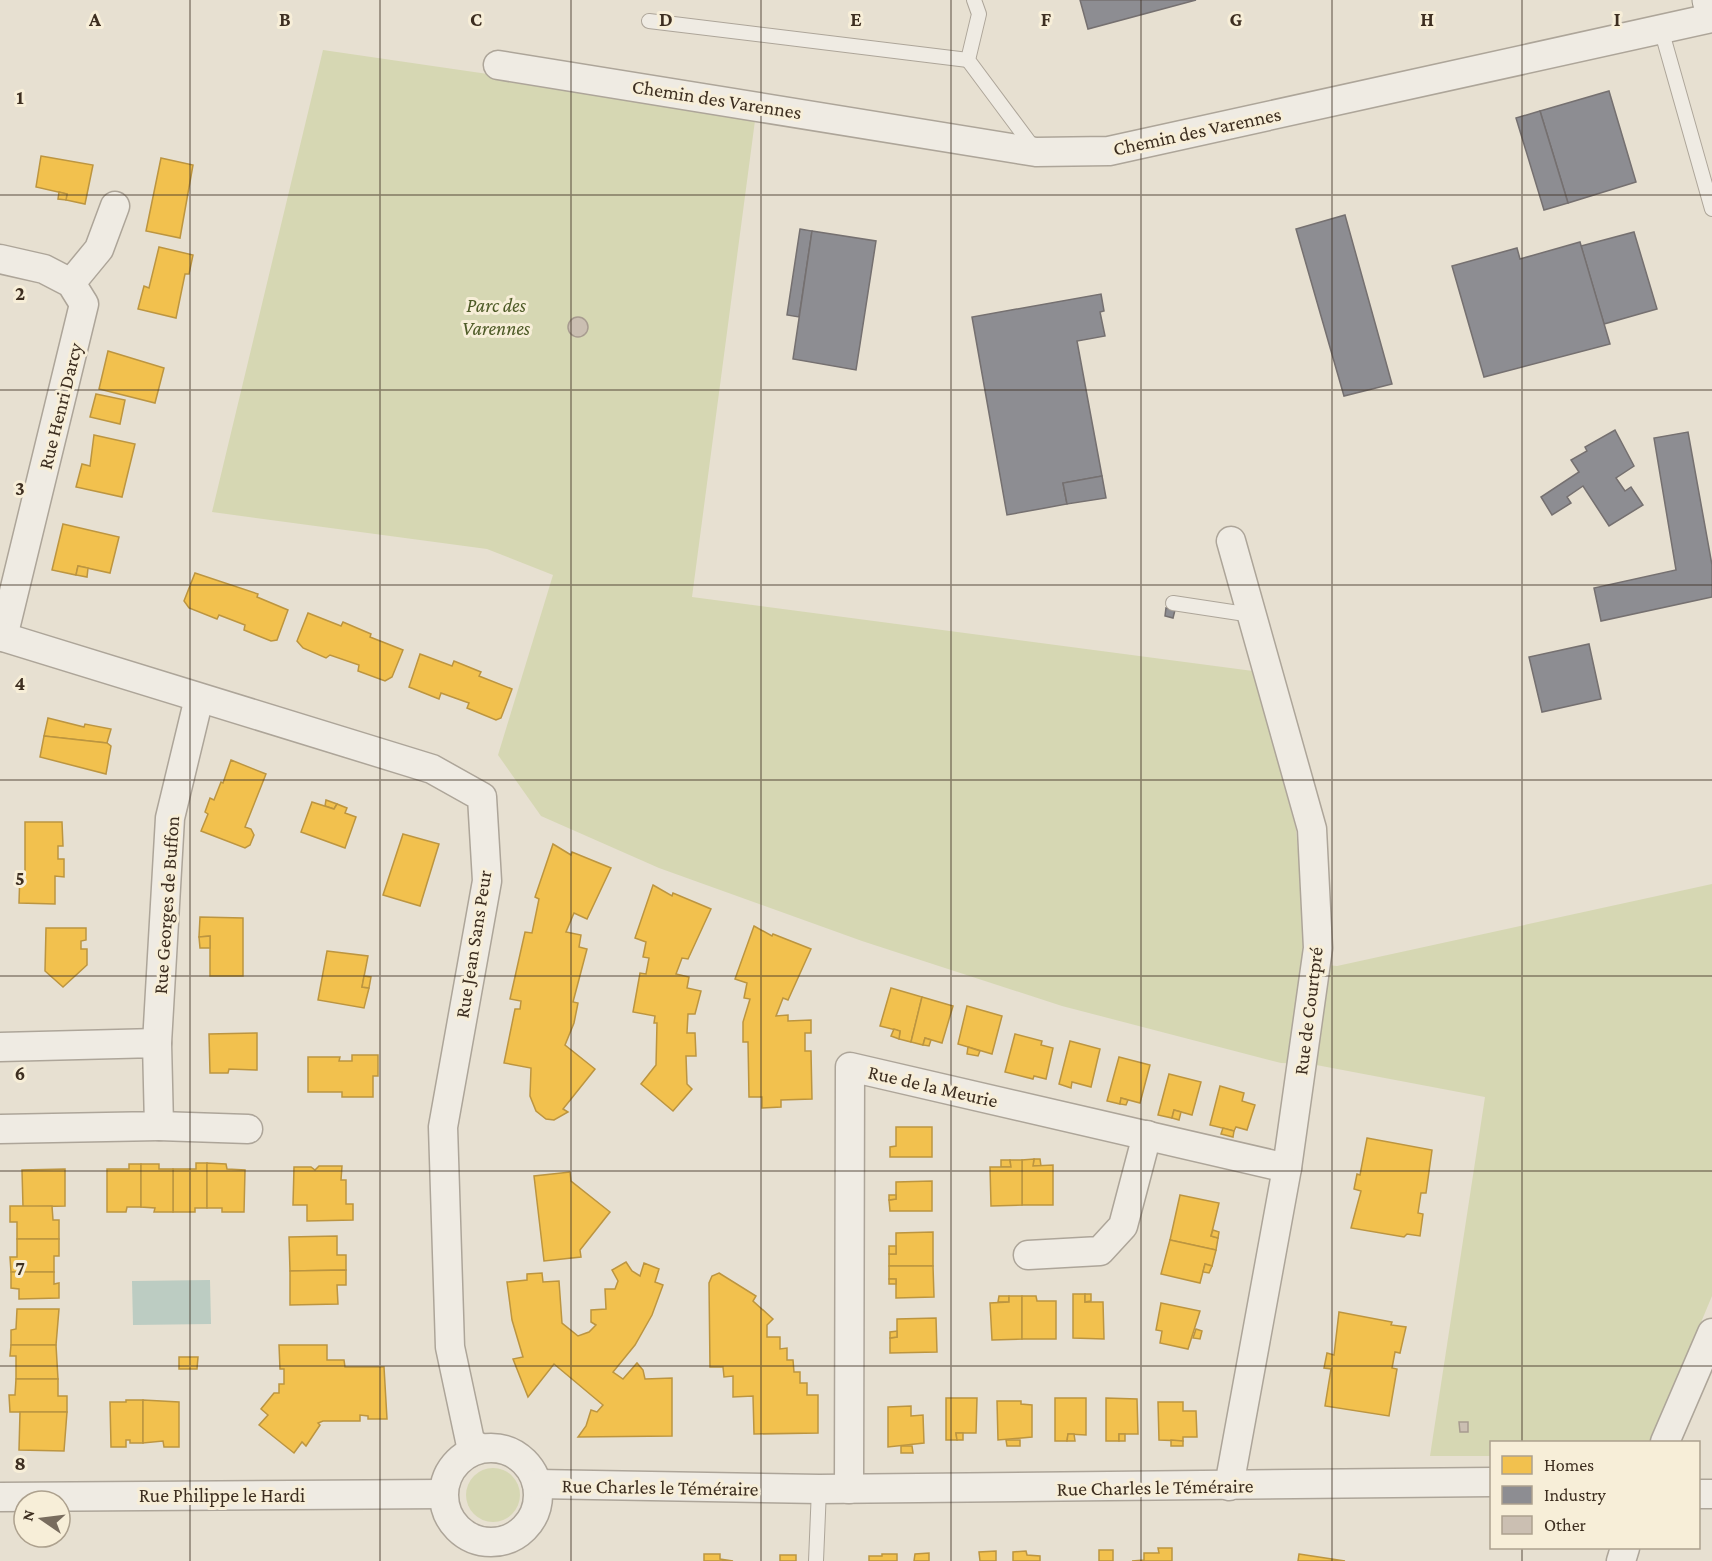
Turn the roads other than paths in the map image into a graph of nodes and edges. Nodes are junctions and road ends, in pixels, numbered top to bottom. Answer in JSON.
{"nodes":[{"id":1,"x":974,"y":0,"type":"edge"},
{"id":2,"x":1709,"y":0,"type":"edge"},
{"id":3,"x":1712,"y":12,"type":"edge"},
{"id":4,"x":1712,"y":18,"type":"edge"},
{"id":5,"x":649,"y":21,"type":"dead end"},
{"id":6,"x":1661,"y":29,"type":"junction"},
{"id":7,"x":968,"y":60,"type":"junction"},
{"id":8,"x":498,"y":65,"type":"dead end"},
{"id":9,"x":1036,"y":152,"type":"junction"},
{"id":10,"x":115,"y":206,"type":"dead end"},
{"id":11,"x":1712,"y":209,"type":"edge"},
{"id":12,"x":0,"y":259,"type":"edge"},
{"id":13,"x":71,"y":283,"type":"junction"},
{"id":14,"x":1231,"y":541,"type":"dead end"},
{"id":15,"x":1173,"y":603,"type":"dead end"},
{"id":16,"x":1252,"y":615,"type":"junction"},
{"id":17,"x":2,"y":637,"type":"edge"},
{"id":18,"x":199,"y":698,"type":"junction"},
{"id":19,"x":158,"y":1043,"type":"junction"},
{"id":20,"x":0,"y":1047,"type":"edge"},
{"id":21,"x":159,"y":1126,"type":"junction"},
{"id":22,"x":248,"y":1129,"type":"dead end"},
{"id":23,"x":0,"y":1130,"type":"edge"},
{"id":24,"x":1147,"y":1135,"type":"junction"},
{"id":25,"x":1287,"y":1168,"type":"junction"},
{"id":26,"x":1028,"y":1255,"type":"dead end"},
{"id":27,"x":1712,"y":1333,"type":"edge"},
{"id":28,"x":1666,"y":1441,"type":"edge"},
{"id":29,"x":479,"y":1448,"type":"junction"},
{"id":30,"x":1490,"y":1482,"type":"edge"},
{"id":31,"x":537,"y":1484,"type":"junction"},
{"id":32,"x":1229,"y":1486,"type":"junction"},
{"id":33,"x":819,"y":1489,"type":"junction"},
{"id":34,"x":849,"y":1489,"type":"junction"},
{"id":35,"x":443,"y":1494,"type":"junction"},
{"id":36,"x":0,"y":1497,"type":"edge"},
{"id":37,"x":477,"y":1552,"type":"edge"},
{"id":38,"x":816,"y":1561,"type":"edge"}],
"edges":[{"from":1,"to":7,"type":"lane"},
{"from":2,"to":3,"type":"main road"},
{"from":4,"to":6,"type":"street","name":"Chemin des Varennes"},
{"from":5,"to":7,"type":"lane"},
{"from":6,"to":9,"type":"street","name":"Chemin des Varennes"},
{"from":6,"to":11,"type":"lane"},
{"from":7,"to":9,"type":"lane"},
{"from":8,"to":9,"type":"street","name":"Chemin des Varennes"},
{"from":10,"to":13,"type":"street"},
{"from":12,"to":13,"type":"street"},
{"from":13,"to":17,"type":"street","name":"Rue Henri Darcy"},
{"from":14,"to":16,"type":"street","name":"Rue de Courtpré"},
{"from":15,"to":16,"type":"lane"},
{"from":16,"to":25,"type":"street","name":"Rue de Courtpré"},
{"from":17,"to":18,"type":"street","name":"Rue Jean Sans Peur"},
{"from":18,"to":19,"type":"street","name":"Rue Georges de Buffon"},
{"from":18,"to":29,"type":"street","name":"Rue Jean Sans Peur"},
{"from":19,"to":20,"type":"street"},
{"from":19,"to":21,"type":"street","name":"Rue Georges de Buffon"},
{"from":21,"to":22,"type":"street"},
{"from":21,"to":23,"type":"street"},
{"from":24,"to":25,"type":"street","name":"Rue de la Meurie"},
{"from":24,"to":26,"type":"street"},
{"from":24,"to":34,"type":"street","name":"Rue de la Meurie"},
{"from":25,"to":32,"type":"street","name":"Rue de Courtpré"},
{"from":27,"to":28,"type":"street"},
{"from":29,"to":31,"type":"street"},
{"from":29,"to":35,"type":"street"},
{"from":30,"to":32,"type":"street","name":"Rue Charles le Téméraire"},
{"from":31,"to":33,"type":"street","name":"Rue Charles le Téméraire"},
{"from":31,"to":37,"type":"street"},
{"from":32,"to":34,"type":"street","name":"Rue Charles le Téméraire"},
{"from":33,"to":34,"type":"street","name":"Rue Charles le Téméraire"},
{"from":33,"to":38,"type":"lane"},
{"from":35,"to":36,"type":"street","name":"Rue Philippe le Hardi"},
{"from":35,"to":37,"type":"street"}]}
